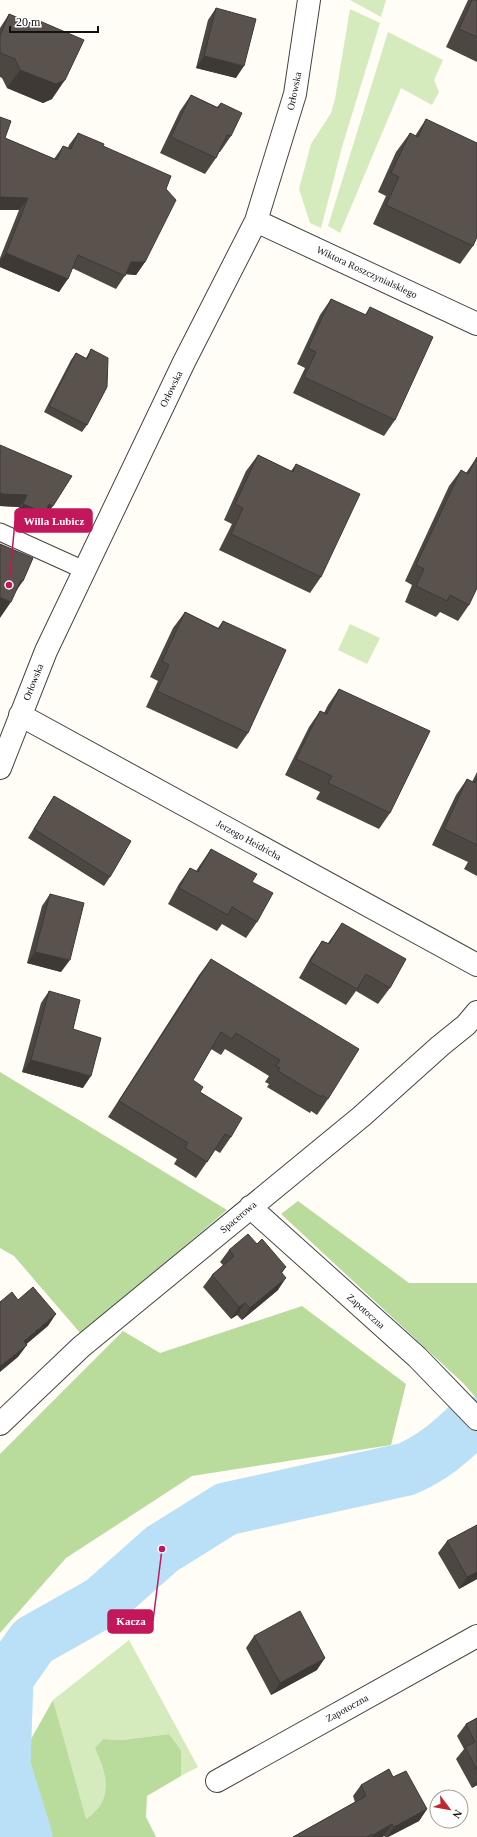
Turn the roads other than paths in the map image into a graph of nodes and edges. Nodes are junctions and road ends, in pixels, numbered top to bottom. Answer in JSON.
{"nodes":[{"id":1,"x":309,"y":0,"type":"edge"},
{"id":2,"x":256,"y":221,"type":"junction"},
{"id":3,"x":477,"y":324,"type":"edge"},
{"id":4,"x":0,"y":532,"type":"edge"},
{"id":5,"x":84,"y":570,"type":"junction"},
{"id":6,"x":20,"y":715,"type":"junction"},
{"id":7,"x":0,"y":768,"type":"edge"},
{"id":8,"x":477,"y":965,"type":"edge"},
{"id":9,"x":477,"y":1012,"type":"edge"},
{"id":10,"x":250,"y":1207,"type":"junction"},
{"id":11,"x":477,"y":1419,"type":"edge"},
{"id":12,"x":0,"y":1424,"type":"edge"},
{"id":13,"x":477,"y":1636,"type":"edge"},
{"id":14,"x":216,"y":1781,"type":"dead end"}],
"edges":[{"from":1,"to":2,"type":"street","name":"Orłowska"},
{"from":2,"to":3,"type":"street","name":"Wiktora Roszczynialskiego"},
{"from":2,"to":5,"type":"street","name":"Orłowska"},
{"from":4,"to":5,"type":"lane"},
{"from":5,"to":6,"type":"street","name":"Orłowska"},
{"from":6,"to":7,"type":"street","name":"Orłowska"},
{"from":6,"to":8,"type":"street","name":"Jerzego Heidricha"},
{"from":9,"to":10,"type":"street","name":"Spacerowa"},
{"from":10,"to":11,"type":"street","name":"Zapotoczna"},
{"from":10,"to":12,"type":"street","name":"Spacerowa"},
{"from":13,"to":14,"type":"street","name":"Zapotoczna"}]}
